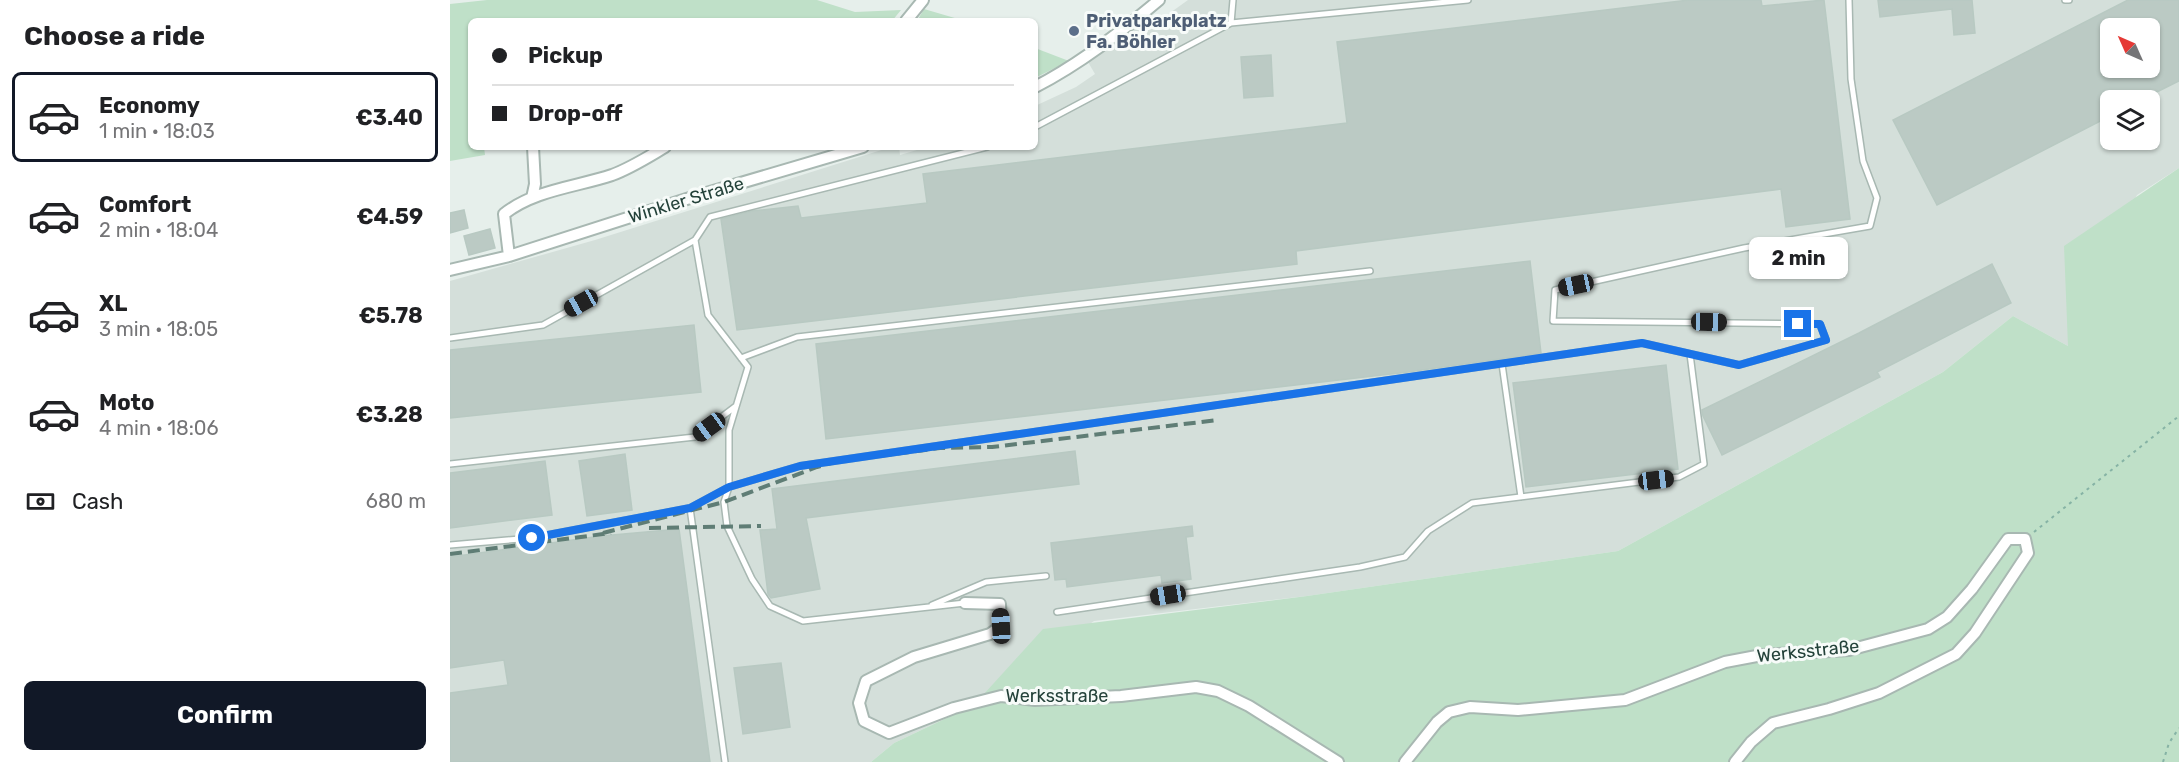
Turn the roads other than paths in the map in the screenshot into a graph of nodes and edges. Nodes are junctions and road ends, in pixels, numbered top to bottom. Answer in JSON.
{"nodes":[{"id":1,"x":923,"y":0,"type":"edge"},
{"id":2,"x":1159,"y":0,"type":"edge"},
{"id":3,"x":1233,"y":0,"type":"edge"},
{"id":4,"x":1468,"y":0,"type":"edge"},
{"id":5,"x":1850,"y":0,"type":"edge"},
{"id":6,"x":2065,"y":0,"type":"edge"},
{"id":7,"x":2069,"y":0,"type":"edge"},
{"id":8,"x":908,"y":18,"type":"edge"},
{"id":9,"x":1231,"y":22,"type":"junction"},
{"id":10,"x":1038,"y":86,"type":"edge"},
{"id":11,"x":1038,"y":125,"type":"edge"},
{"id":12,"x":534,"y":150,"type":"edge"},
{"id":13,"x":660,"y":150,"type":"edge"},
{"id":14,"x":853,"y":150,"type":"edge"},
{"id":15,"x":975,"y":150,"type":"edge"},
{"id":16,"x":531,"y":198,"type":"junction"},
{"id":17,"x":695,"y":240,"type":"junction"},
{"id":18,"x":509,"y":256,"type":"junction"},
{"id":19,"x":450,"y":270,"type":"edge"},
{"id":20,"x":1370,"y":271,"type":"dead end"},
{"id":21,"x":450,"y":338,"type":"edge"},
{"id":22,"x":1690,"y":354,"type":"junction"},
{"id":23,"x":741,"y":358,"type":"junction"},
{"id":24,"x":1502,"y":364,"type":"junction"},
{"id":25,"x":736,"y":406,"type":"junction"},
{"id":26,"x":450,"y":464,"type":"edge"},
{"id":27,"x":729,"y":487,"type":"junction"},
{"id":28,"x":1521,"y":497,"type":"junction"},
{"id":29,"x":690,"y":508,"type":"junction"},
{"id":30,"x":450,"y":545,"type":"edge"},
{"id":31,"x":1046,"y":576,"type":"dead end"},
{"id":32,"x":965,"y":603,"type":"joint"},
{"id":33,"x":924,"y":608,"type":"junction"},
{"id":34,"x":1056,"y":612,"type":"dead end"},
{"id":35,"x":725,"y":762,"type":"edge"},
{"id":36,"x":1338,"y":762,"type":"edge"},
{"id":37,"x":1405,"y":762,"type":"edge"},
{"id":38,"x":1735,"y":762,"type":"edge"}],
"edges":[{"from":1,"to":8,"type":"street"},
{"from":2,"to":10,"type":"street"},
{"from":3,"to":9,"type":"lane"},
{"from":4,"to":9,"type":"lane"},
{"from":5,"to":22,"type":"lane"},
{"from":6,"to":7,"type":"lane"},
{"from":9,"to":11,"type":"lane"},
{"from":12,"to":16,"type":"street"},
{"from":13,"to":16,"type":"street"},
{"from":14,"to":18,"type":"street","name":"Winkler Straße"},
{"from":15,"to":17,"type":"lane"},
{"from":16,"to":18,"type":"street"},
{"from":17,"to":21,"type":"lane"},
{"from":17,"to":23,"type":"lane"},
{"from":18,"to":19,"type":"street","name":"Winkler Straße"},
{"from":20,"to":23,"type":"lane"},
{"from":22,"to":24,"type":"lane"},
{"from":22,"to":28,"type":"lane"},
{"from":23,"to":25,"type":"lane"},
{"from":24,"to":27,"type":"lane"},
{"from":24,"to":28,"type":"lane"},
{"from":25,"to":26,"type":"lane"},
{"from":25,"to":27,"type":"lane"},
{"from":27,"to":29,"type":"lane"},
{"from":27,"to":33,"type":"lane"},
{"from":28,"to":34,"type":"lane"},
{"from":29,"to":30,"type":"lane"},
{"from":29,"to":35,"type":"lane"},
{"from":31,"to":33,"type":"lane"},
{"from":32,"to":33,"type":"lane"},
{"from":32,"to":36,"type":"street","name":"Werksstraße"},
{"from":37,"to":38,"type":"street","name":"Werksstraße"}]}
